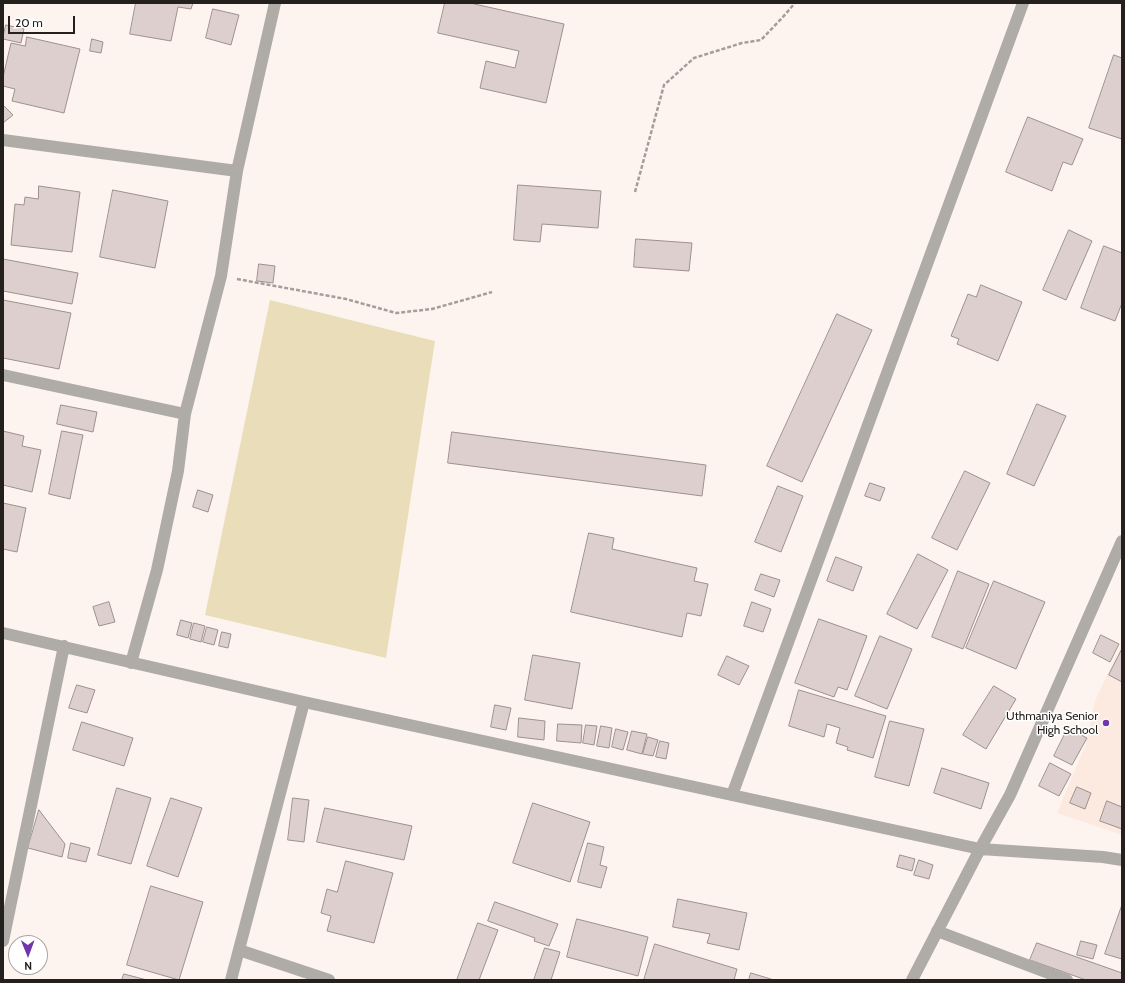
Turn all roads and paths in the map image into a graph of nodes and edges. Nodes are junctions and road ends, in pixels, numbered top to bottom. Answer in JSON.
{"nodes":[{"id":1,"x":275,"y":3,"type":"edge"},
{"id":2,"x":795,"y":3,"type":"edge"},
{"id":3,"x":1023,"y":3,"type":"edge"},
{"id":4,"x":3,"y":140,"type":"edge"},
{"id":5,"x":237,"y":171,"type":"junction"},
{"id":6,"x":636,"y":192,"type":"dead end"},
{"id":7,"x":221,"y":276,"type":"junction"},
{"id":8,"x":492,"y":292,"type":"dead end"},
{"id":9,"x":3,"y":375,"type":"edge"},
{"id":10,"x":185,"y":414,"type":"junction"},
{"id":11,"x":1122,"y":541,"type":"edge"},
{"id":12,"x":3,"y":633,"type":"edge"},
{"id":13,"x":64,"y":646,"type":"junction"},
{"id":14,"x":130,"y":663,"type":"junction"},
{"id":15,"x":304,"y":702,"type":"junction"},
{"id":16,"x":732,"y":795,"type":"junction"},
{"id":17,"x":980,"y":849,"type":"junction"},
{"id":18,"x":1122,"y":860,"type":"edge"},
{"id":19,"x":937,"y":931,"type":"junction"},
{"id":20,"x":3,"y":941,"type":"edge"},
{"id":21,"x":239,"y":950,"type":"junction"},
{"id":22,"x":231,"y":980,"type":"edge"},
{"id":23,"x":329,"y":980,"type":"edge"},
{"id":24,"x":912,"y":980,"type":"edge"},
{"id":25,"x":1067,"y":980,"type":"edge"}],
"edges":[{"from":1,"to":5,"type":"street"},
{"from":2,"to":6,"type":"path"},
{"from":3,"to":16,"type":"street"},
{"from":4,"to":5,"type":"street"},
{"from":5,"to":7,"type":"street"},
{"from":7,"to":8,"type":"path"},
{"from":7,"to":10,"type":"street"},
{"from":9,"to":10,"type":"street"},
{"from":10,"to":14,"type":"street"},
{"from":11,"to":17,"type":"street"},
{"from":12,"to":13,"type":"street"},
{"from":13,"to":14,"type":"street"},
{"from":13,"to":20,"type":"street"},
{"from":14,"to":15,"type":"street"},
{"from":15,"to":16,"type":"street"},
{"from":15,"to":21,"type":"street"},
{"from":16,"to":17,"type":"street"},
{"from":17,"to":18,"type":"street"},
{"from":17,"to":19,"type":"street"},
{"from":19,"to":24,"type":"street"},
{"from":19,"to":25,"type":"street"},
{"from":21,"to":22,"type":"street"},
{"from":21,"to":23,"type":"street"}]}
